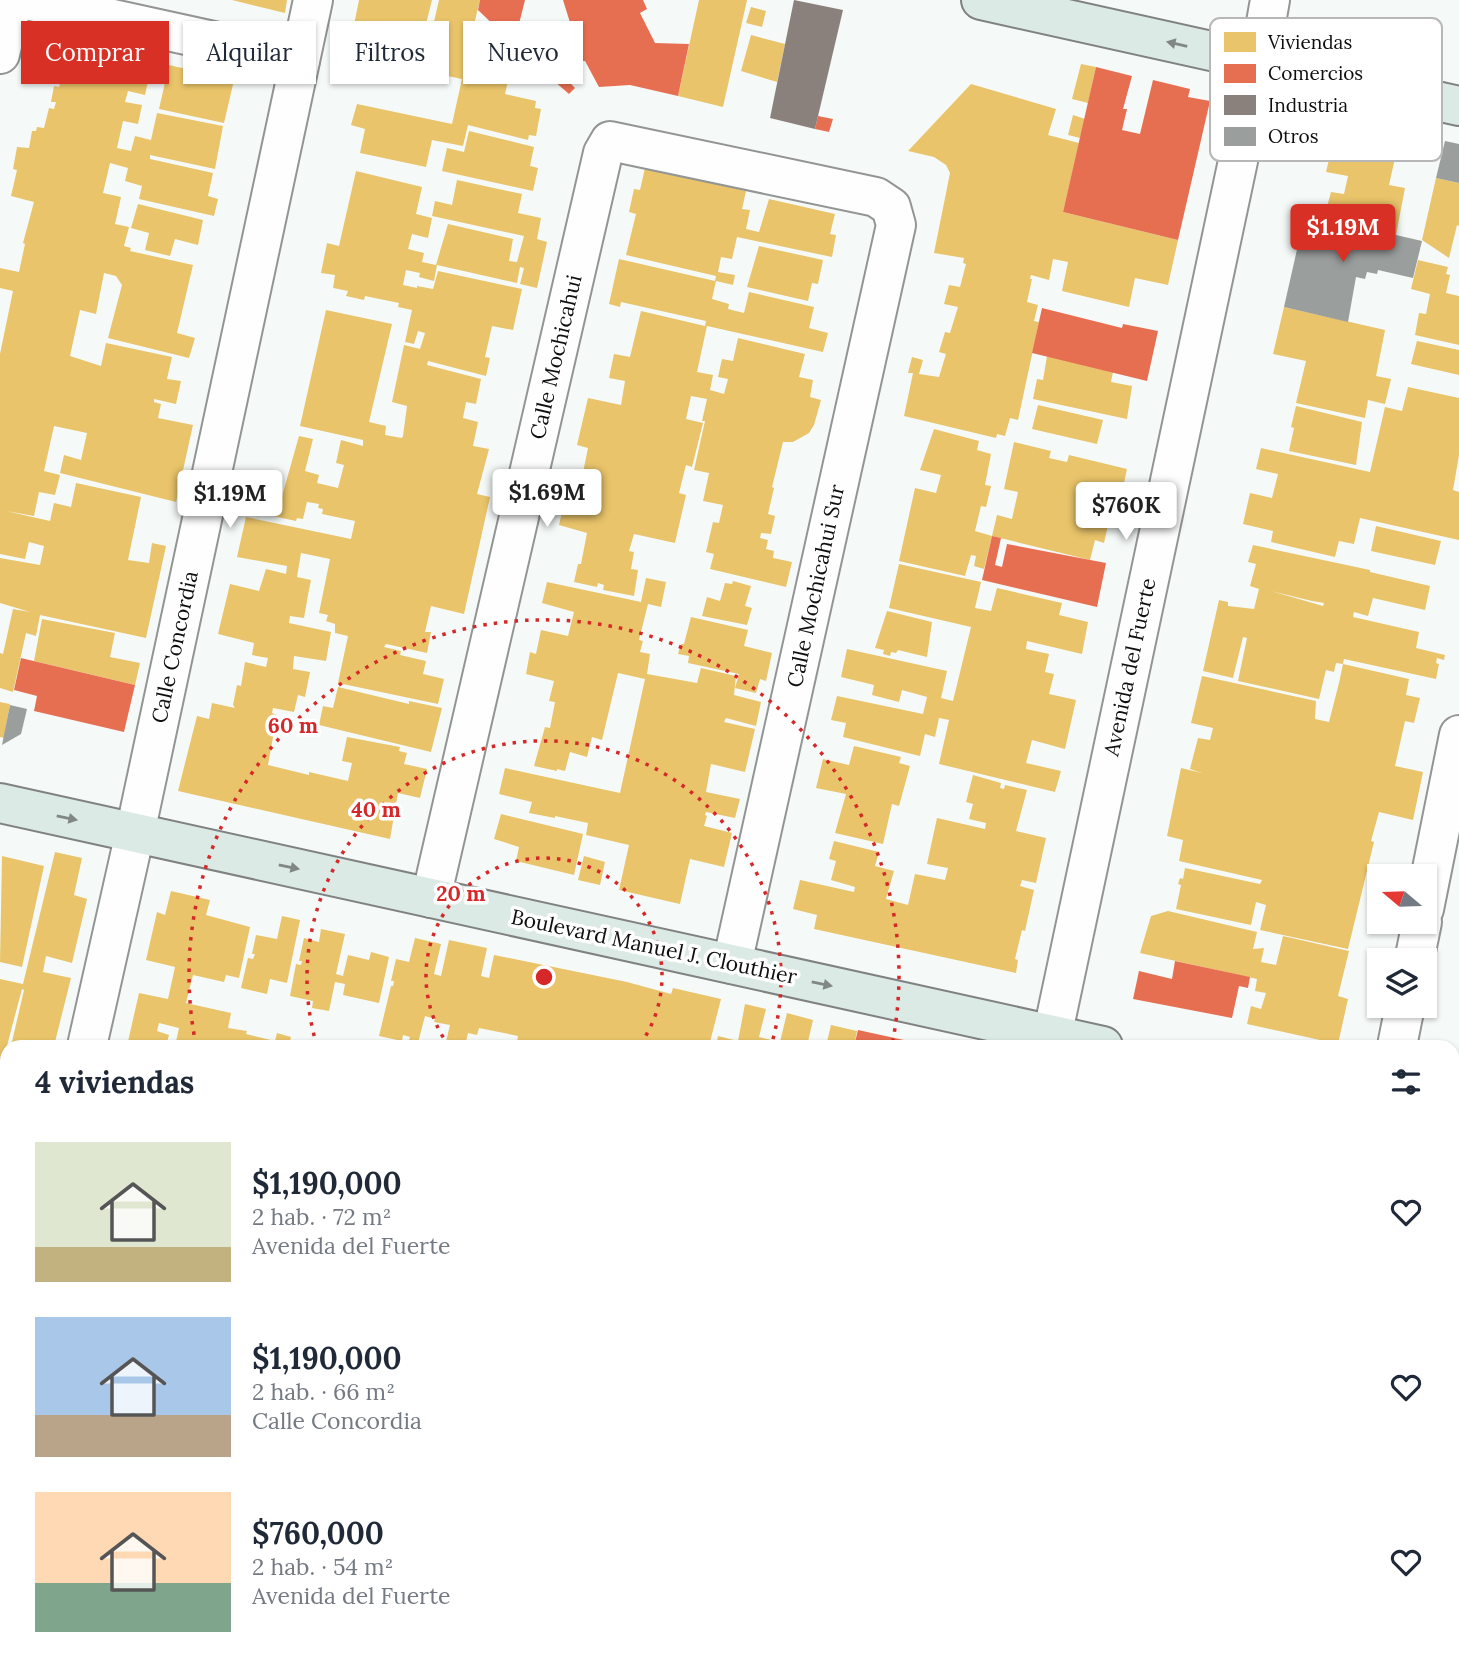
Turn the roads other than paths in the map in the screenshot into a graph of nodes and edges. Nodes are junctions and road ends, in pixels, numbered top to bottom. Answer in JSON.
{"nodes":[{"id":1,"x":13,"y":0,"type":"edge"},
{"id":2,"x":26,"y":0,"type":"edge"},
{"id":3,"x":313,"y":0,"type":"edge"},
{"id":4,"x":981,"y":0,"type":"edge"},
{"id":5,"x":1270,"y":0,"type":"edge"},
{"id":6,"x":1267,"y":18,"type":"edge"},
{"id":7,"x":308,"y":21,"type":"edge"},
{"id":8,"x":183,"y":34,"type":"edge"},
{"id":9,"x":1210,"y":51,"type":"edge"},
{"id":10,"x":0,"y":54,"type":"edge"},
{"id":11,"x":295,"y":84,"type":"edge"},
{"id":12,"x":1238,"y":161,"type":"edge"},
{"id":13,"x":891,"y":207,"type":"joint"},
{"id":14,"x":1459,"y":735,"type":"edge"},
{"id":15,"x":0,"y":803,"type":"edge"},
{"id":16,"x":135,"y":833,"type":"junction"},
{"id":17,"x":1433,"y":864,"type":"edge"},
{"id":18,"x":431,"y":898,"type":"junction"},
{"id":19,"x":732,"y":964,"type":"junction"},
{"id":20,"x":1403,"y":1018,"type":"edge"},
{"id":21,"x":88,"y":1040,"type":"edge"},
{"id":22,"x":1047,"y":1040,"type":"edge"},
{"id":23,"x":1051,"y":1040,"type":"edge"},
{"id":24,"x":1398,"y":1040,"type":"edge"}],
"edges":[{"from":1,"to":10,"type":"street"},
{"from":2,"to":8,"type":"street"},
{"from":3,"to":7,"type":"street","name":"Calle Concordia"},
{"from":9,"to":4,"type":"main road","one_way":true},
{"from":5,"to":6,"type":"street","name":"Avenida del Fuerte"},
{"from":11,"to":16,"type":"street","name":"Calle Concordia"},
{"from":12,"to":23,"type":"street","name":"Avenida del Fuerte"},
{"from":13,"to":18,"type":"street","name":"Calle Mochicahui"},
{"from":13,"to":19,"type":"street","name":"Calle Mochicahui Sur"},
{"from":14,"to":17,"type":"street"},
{"from":15,"to":16,"type":"main road","name":"Boulevard Manuel J. Clouthier","one_way":true},
{"from":16,"to":18,"type":"main road","name":"Boulevard Manuel J. Clouthier","one_way":true},
{"from":16,"to":21,"type":"street","name":"Calle Concordia"},
{"from":18,"to":19,"type":"main road","name":"Boulevard Manuel J. Clouthier"},
{"from":19,"to":22,"type":"main road","name":"Boulevard Manuel J. Clouthier","one_way":true},
{"from":20,"to":24,"type":"street"}]}
